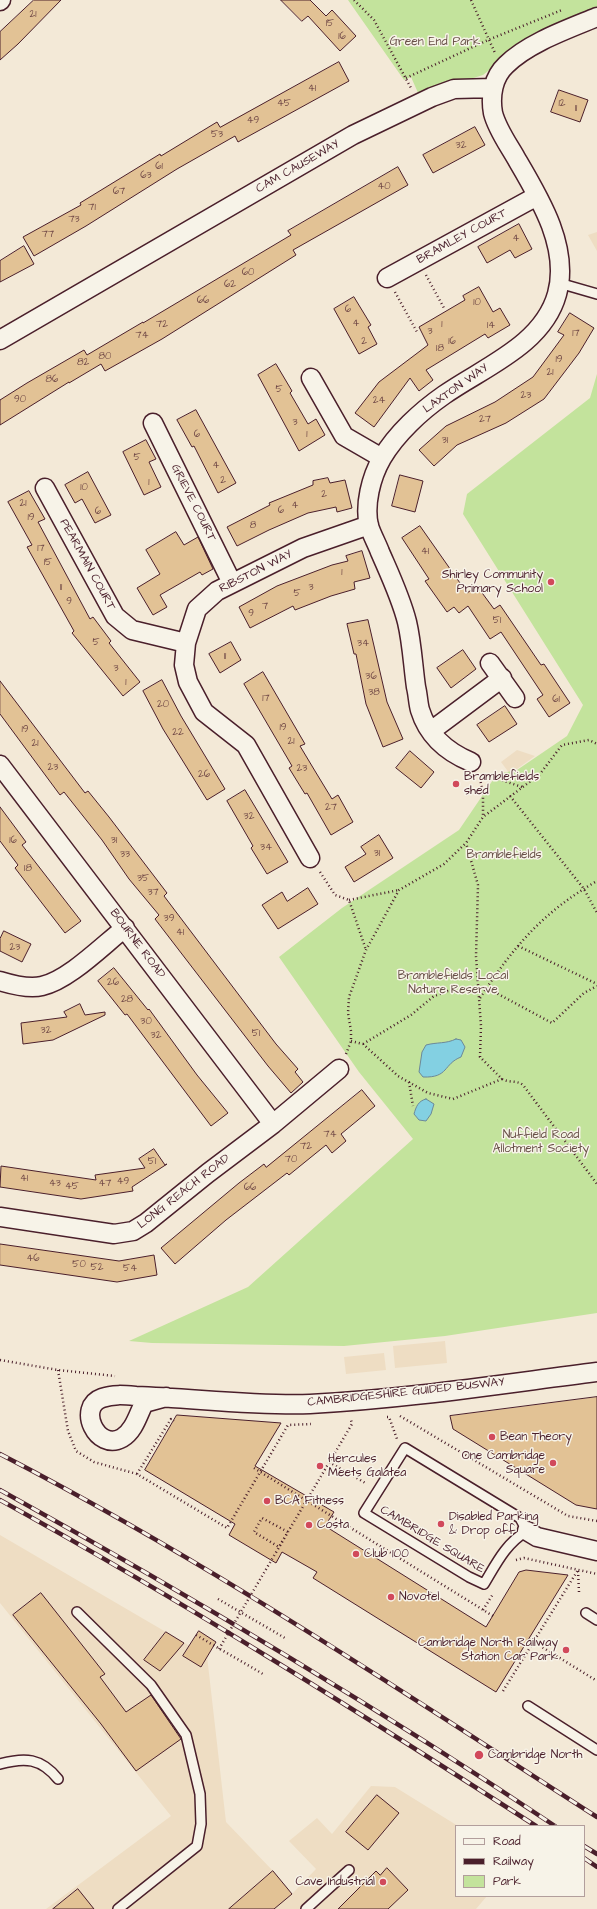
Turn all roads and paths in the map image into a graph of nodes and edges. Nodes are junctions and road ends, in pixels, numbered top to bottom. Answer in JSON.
{"nodes":[{"id":1,"x":354,"y":0,"type":"edge"},
{"id":2,"x":471,"y":0,"type":"edge"},
{"id":3,"x":566,"y":8,"type":"dead end"},
{"id":4,"x":596,"y":22,"type":"edge"},
{"id":5,"x":488,"y":40,"type":"junction"},
{"id":6,"x":504,"y":67,"type":"junction"},
{"id":7,"x":406,"y":78,"type":"junction"},
{"id":8,"x":493,"y":88,"type":"junction"},
{"id":9,"x":419,"y":103,"type":"junction"},
{"id":10,"x":537,"y":196,"type":"junction"},
{"id":11,"x":418,"y":261,"type":"junction"},
{"id":12,"x":387,"y":278,"type":"joint"},
{"id":13,"x":560,"y":283,"type":"junction"},
{"id":14,"x":597,"y":294,"type":"edge"},
{"id":15,"x":446,"y":310,"type":"dead end"},
{"id":16,"x":417,"y":332,"type":"dead end"},
{"id":17,"x":0,"y":340,"type":"edge"},
{"id":18,"x":311,"y":378,"type":"dead end"},
{"id":19,"x":153,"y":423,"type":"dead end"},
{"id":20,"x":382,"y":458,"type":"junction"},
{"id":21,"x":44,"y":488,"type":"dead end"},
{"id":22,"x":369,"y":525,"type":"junction"},
{"id":23,"x":232,"y":583,"type":"junction"},
{"id":24,"x":186,"y":643,"type":"junction"},
{"id":25,"x":490,"y":663,"type":"dead end"},
{"id":26,"x":502,"y":678,"type":"junction"},
{"id":27,"x":515,"y":698,"type":"dead end"},
{"id":28,"x":431,"y":731,"type":"junction"},
{"id":29,"x":597,"y":744,"type":"edge"},
{"id":30,"x":471,"y":762,"type":"dead end"},
{"id":31,"x":0,"y":765,"type":"edge"},
{"id":32,"x":522,"y":787,"type":"junction"},
{"id":33,"x":510,"y":796,"type":"junction"},
{"id":34,"x":483,"y":817,"type":"junction"},
{"id":35,"x":466,"y":843,"type":"junction"},
{"id":36,"x":310,"y":858,"type":"joint"},
{"id":37,"x":597,"y":881,"type":"edge"},
{"id":38,"x":584,"y":888,"type":"junction"},
{"id":39,"x":399,"y":890,"type":"junction"},
{"id":40,"x":349,"y":900,"type":"junction"},
{"id":41,"x":597,"y":913,"type":"edge"},
{"id":42,"x":125,"y":928,"type":"junction"},
{"id":43,"x":518,"y":946,"type":"junction"},
{"id":44,"x":366,"y":950,"type":"junction"},
{"id":45,"x":0,"y":982,"type":"edge"},
{"id":46,"x":597,"y":985,"type":"edge"},
{"id":47,"x":478,"y":988,"type":"junction"},
{"id":48,"x":487,"y":988,"type":"junction"},
{"id":49,"x":480,"y":998,"type":"junction"},
{"id":50,"x":351,"y":1041,"type":"junction"},
{"id":51,"x":363,"y":1044,"type":"junction"},
{"id":52,"x":339,"y":1069,"type":"joint"},
{"id":53,"x":502,"y":1079,"type":"junction"},
{"id":54,"x":408,"y":1082,"type":"junction"},
{"id":55,"x":413,"y":1106,"type":"dead end"},
{"id":56,"x":273,"y":1124,"type":"junction"},
{"id":57,"x":597,"y":1184,"type":"edge"},
{"id":58,"x":0,"y":1217,"type":"edge"},
{"id":59,"x":0,"y":1360,"type":"edge"},
{"id":60,"x":58,"y":1370,"type":"junction"},
{"id":61,"x":597,"y":1372,"type":"edge"},
{"id":62,"x":121,"y":1377,"type":"dead end"},
{"id":63,"x":113,"y":1395,"type":"junction"},
{"id":64,"x":166,"y":1397,"type":"junction"},
{"id":65,"x":389,"y":1417,"type":"junction"},
{"id":66,"x":381,"y":1418,"type":"dead end"},
{"id":67,"x":174,"y":1420,"type":"dead end"},
{"id":68,"x":351,"y":1420,"type":"junction"},
{"id":69,"x":358,"y":1420,"type":"dead end"},
{"id":70,"x":343,"y":1421,"type":"dead end"},
{"id":71,"x":135,"y":1422,"type":"junction"},
{"id":72,"x":311,"y":1424,"type":"dead end"},
{"id":73,"x":405,"y":1448,"type":"junction"},
{"id":74,"x":329,"y":1462,"type":"junction"},
{"id":75,"x":254,"y":1468,"type":"dead end"},
{"id":76,"x":261,"y":1472,"type":"junction"},
{"id":77,"x":137,"y":1474,"type":"junction"},
{"id":78,"x":383,"y":1481,"type":"junction"},
{"id":79,"x":307,"y":1500,"type":"junction"},
{"id":80,"x":597,"y":1522,"type":"edge"},
{"id":81,"x":527,"y":1531,"type":"junction"},
{"id":82,"x":597,"y":1551,"type":"edge"},
{"id":83,"x":511,"y":1565,"type":"dead end"},
{"id":84,"x":578,"y":1570,"type":"junction"},
{"id":85,"x":597,"y":1574,"type":"edge"},
{"id":86,"x":495,"y":1591,"type":"dead end"},
{"id":87,"x":580,"y":1592,"type":"dead end"},
{"id":88,"x":218,"y":1599,"type":"dead end"},
{"id":89,"x":483,"y":1610,"type":"junction"},
{"id":90,"x":77,"y":1612,"type":"dead end"},
{"id":91,"x":240,"y":1612,"type":"junction"},
{"id":92,"x":586,"y":1613,"type":"dead end"},
{"id":93,"x":493,"y":1616,"type":"dead end"},
{"id":94,"x":597,"y":1620,"type":"edge"},
{"id":95,"x":196,"y":1635,"type":"dead end"},
{"id":96,"x":285,"y":1638,"type":"dead end"},
{"id":97,"x":529,"y":1639,"type":"dead end"},
{"id":98,"x":534,"y":1642,"type":"junction"},
{"id":99,"x":219,"y":1649,"type":"junction"},
{"id":100,"x":263,"y":1674,"type":"dead end"},
{"id":101,"x":597,"y":1681,"type":"edge"},
{"id":102,"x":503,"y":1691,"type":"dead end"},
{"id":103,"x":528,"y":1706,"type":"dead end"},
{"id":104,"x":597,"y":1750,"type":"edge"},
{"id":105,"x":0,"y":1764,"type":"edge"},
{"id":106,"x":58,"y":1779,"type":"dead end"},
{"id":107,"x":349,"y":1870,"type":"dead end"},
{"id":108,"x":118,"y":1909,"type":"edge"},
{"id":109,"x":306,"y":1909,"type":"edge"}],
"edges":[{"from":1,"to":7,"type":"path"},
{"from":2,"to":5,"type":"path"},
{"from":3,"to":5,"type":"path"},
{"from":4,"to":6,"type":"street"},
{"from":5,"to":6,"type":"path"},
{"from":5,"to":7,"type":"path"},
{"from":6,"to":8,"type":"street"},
{"from":7,"to":9,"type":"path"},
{"from":8,"to":9,"type":"street","name":"CAM CAUSEWAY"},
{"from":8,"to":10,"type":"street","name":"LAXTON WAY"},
{"from":9,"to":17,"type":"street","name":"CAM CAUSEWAY"},
{"from":10,"to":11,"type":"street","name":"BRAMLEY COURT"},
{"from":10,"to":13,"type":"street","name":"LAXTON WAY"},
{"from":11,"to":12,"type":"street","name":"BRAMLEY COURT"},
{"from":11,"to":15,"type":"path"},
{"from":12,"to":16,"type":"path"},
{"from":13,"to":14,"type":"lane"},
{"from":13,"to":20,"type":"street","name":"LAXTON WAY"},
{"from":18,"to":20,"type":"street"},
{"from":19,"to":23,"type":"street","name":"GRIEVE COURT"},
{"from":20,"to":22,"type":"street","name":"LAXTON WAY"},
{"from":21,"to":24,"type":"street","name":"PEARMAIN COURT"},
{"from":22,"to":23,"type":"street","name":"RIBSTON WAY"},
{"from":22,"to":28,"type":"street","name":"LAXTON WAY"},
{"from":23,"to":24,"type":"street","name":"RIBSTON WAY"},
{"from":24,"to":36,"type":"street","name":"RIBSTON WAY"},
{"from":25,"to":26,"type":"street"},
{"from":26,"to":27,"type":"street"},
{"from":26,"to":28,"type":"street"},
{"from":28,"to":30,"type":"street","name":"LAXTON WAY"},
{"from":29,"to":32,"type":"path"},
{"from":31,"to":42,"type":"street","name":"BOURNE ROAD"},
{"from":32,"to":33,"type":"path"},
{"from":32,"to":34,"type":"path"},
{"from":33,"to":34,"type":"path"},
{"from":33,"to":38,"type":"path"},
{"from":34,"to":35,"type":"path"},
{"from":35,"to":39,"type":"path"},
{"from":35,"to":47,"type":"path"},
{"from":36,"to":40,"type":"path"},
{"from":37,"to":38,"type":"path"},
{"from":38,"to":41,"type":"path"},
{"from":38,"to":43,"type":"path"},
{"from":39,"to":40,"type":"path"},
{"from":39,"to":44,"type":"path"},
{"from":40,"to":44,"type":"path"},
{"from":42,"to":45,"type":"street"},
{"from":42,"to":56,"type":"street","name":"BOURNE ROAD"},
{"from":43,"to":46,"type":"path"},
{"from":43,"to":48,"type":"path"},
{"from":44,"to":50,"type":"path"},
{"from":46,"to":48,"type":"path"},
{"from":47,"to":49,"type":"path"},
{"from":47,"to":51,"type":"path"},
{"from":48,"to":49,"type":"path"},
{"from":49,"to":53,"type":"path"},
{"from":50,"to":51,"type":"path"},
{"from":50,"to":52,"type":"path"},
{"from":51,"to":54,"type":"path"},
{"from":52,"to":56,"type":"street","name":"LONG REACH ROAD"},
{"from":53,"to":54,"type":"path"},
{"from":53,"to":57,"type":"path"},
{"from":54,"to":55,"type":"path"},
{"from":56,"to":58,"type":"street","name":"LONG REACH ROAD"},
{"from":59,"to":60,"type":"path"},
{"from":60,"to":62,"type":"path"},
{"from":60,"to":77,"type":"path"},
{"from":61,"to":64,"type":"street","name":"CAMBRIDGESHIRE GUIDED BUSWAY"},
{"from":63,"to":64,"type":"street","name":"CAMBRIDGESHIRE GUIDED BUSWAY"},
{"from":63,"to":71,"type":"street"},
{"from":63,"to":71,"type":"street","name":"CAMBRIDGESHIRE GUIDED BUSWAY"},
{"from":64,"to":71,"type":"street","name":"CAMBRIDGESHIRE GUIDED BUSWAY"},
{"from":65,"to":66,"type":"path"},
{"from":65,"to":73,"type":"path"},
{"from":65,"to":80,"type":"path"},
{"from":67,"to":77,"type":"path"},
{"from":68,"to":69,"type":"path"},
{"from":68,"to":70,"type":"path"},
{"from":68,"to":74,"type":"path"},
{"from":72,"to":76,"type":"path"},
{"from":73,"to":78,"type":"lane","name":"CAMBRIDGE SQUARE"},
{"from":73,"to":81,"type":"lane"},
{"from":74,"to":78,"type":"path"},
{"from":74,"to":79,"type":"path"},
{"from":75,"to":76,"type":"path"},
{"from":76,"to":77,"type":"path"},
{"from":76,"to":79,"type":"path"},
{"from":78,"to":81,"type":"lane","name":"CAMBRIDGE SQUARE"},
{"from":79,"to":89,"type":"path"},
{"from":79,"to":91,"type":"path","bridge":true},
{"from":81,"to":82,"type":"street"},
{"from":83,"to":84,"type":"path"},
{"from":84,"to":85,"type":"path"},
{"from":84,"to":87,"type":"path"},
{"from":84,"to":98,"type":"path"},
{"from":86,"to":89,"type":"path"},
{"from":88,"to":91,"type":"path"},
{"from":89,"to":93,"type":"path"},
{"from":90,"to":108,"type":"lane"},
{"from":91,"to":96,"type":"path"},
{"from":91,"to":99,"type":"path","bridge":true},
{"from":92,"to":94,"type":"lane"},
{"from":95,"to":99,"type":"path"},
{"from":97,"to":98,"type":"path"},
{"from":98,"to":101,"type":"path"},
{"from":98,"to":102,"type":"path"},
{"from":99,"to":100,"type":"path"},
{"from":103,"to":104,"type":"lane"},
{"from":105,"to":106,"type":"lane"},
{"from":107,"to":109,"type":"lane"}]}
